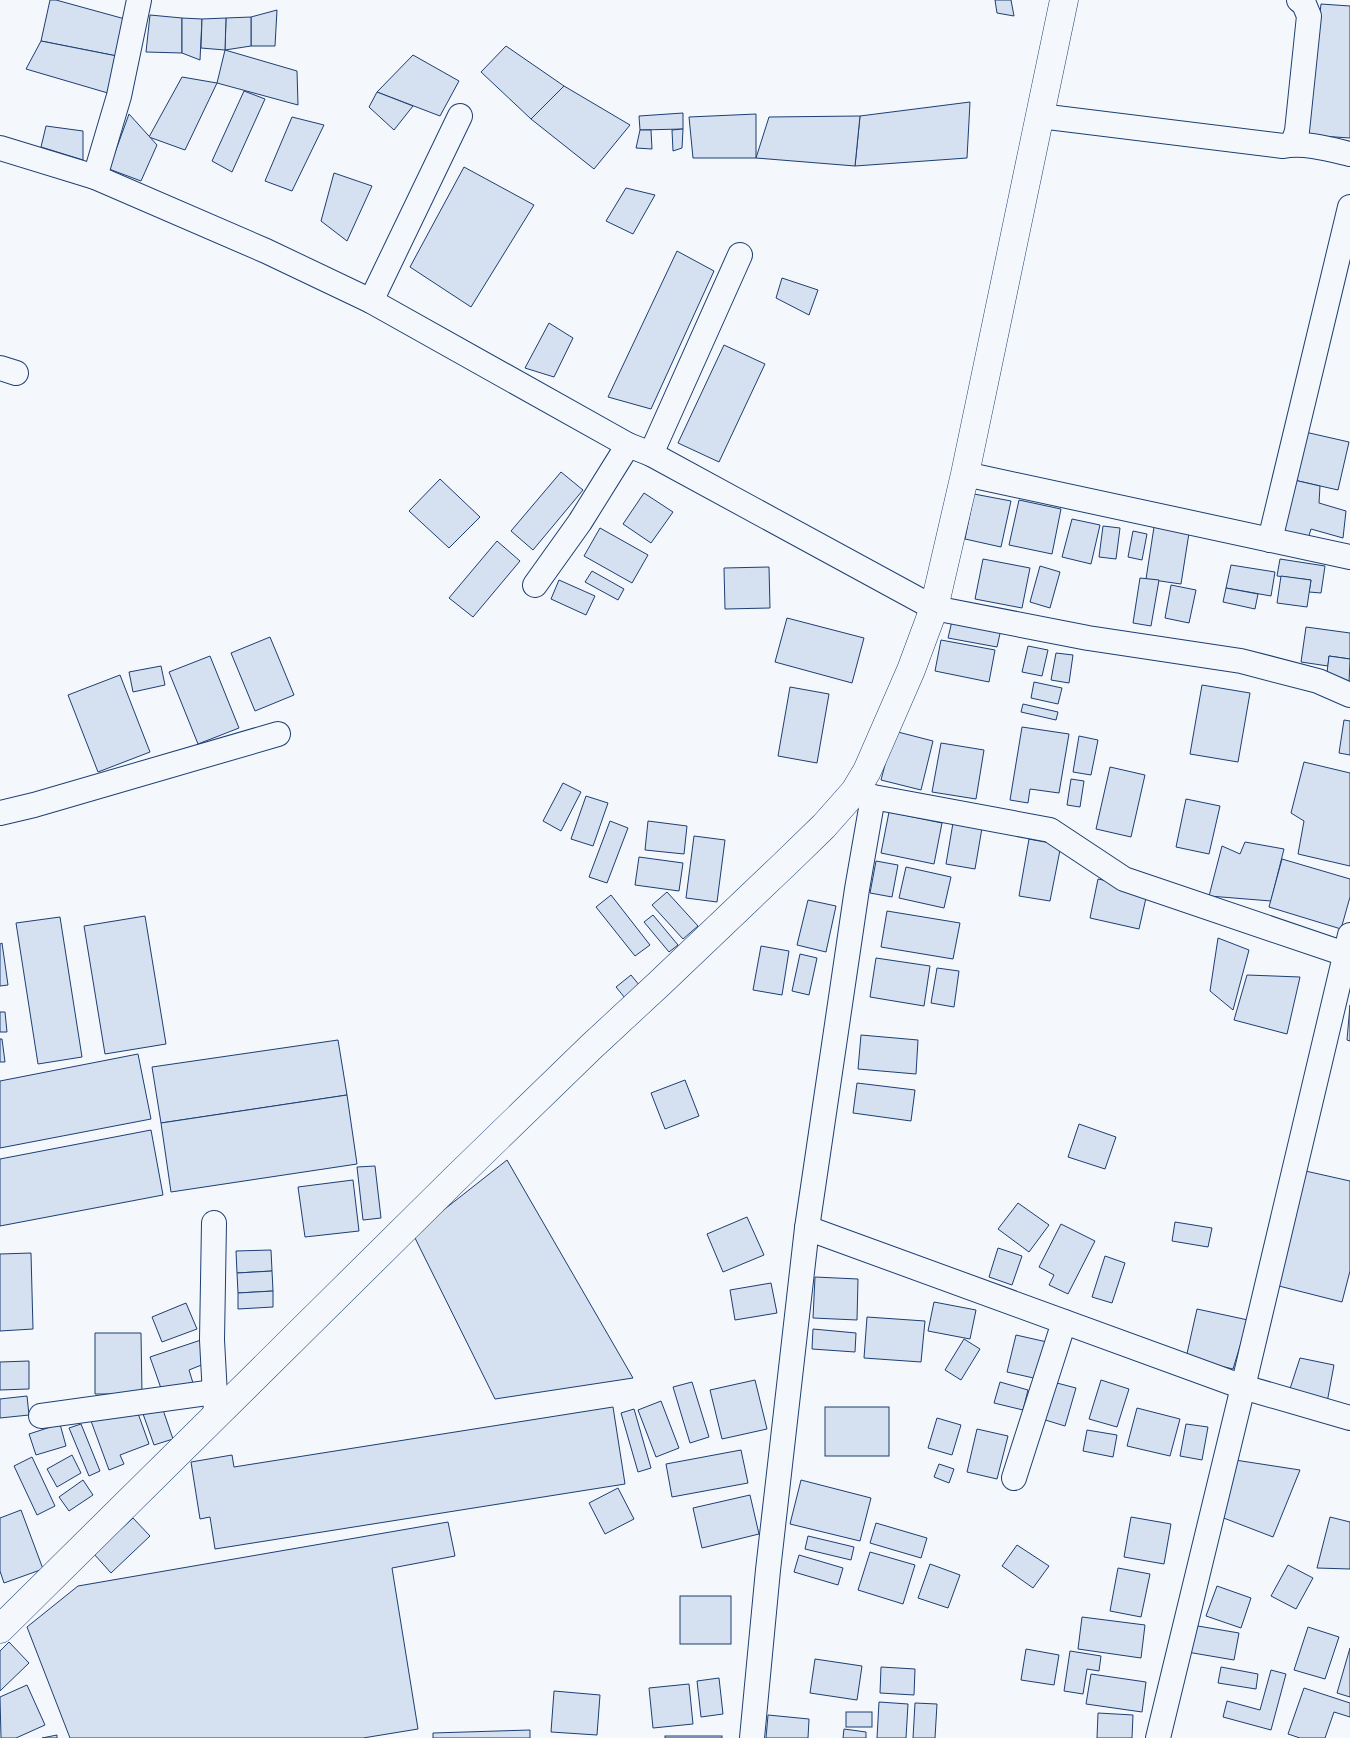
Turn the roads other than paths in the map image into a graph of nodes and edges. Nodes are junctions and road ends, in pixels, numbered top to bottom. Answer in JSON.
{"nodes":[{"id":1,"x":139,"y":0,"type":"edge"},
{"id":2,"x":1064,"y":0,"type":"edge"},
{"id":3,"x":1299,"y":0,"type":"edge"},
{"id":4,"x":460,"y":116,"type":"dead end"},
{"id":5,"x":1040,"y":116,"type":"junction"},
{"id":6,"x":1290,"y":144,"type":"junction"},
{"id":7,"x":0,"y":148,"type":"edge"},
{"id":8,"x":1350,"y":154,"type":"edge"},
{"id":9,"x":95,"y":177,"type":"junction"},
{"id":10,"x":1350,"y":207,"type":"edge"},
{"id":11,"x":740,"y":255,"type":"dead end"},
{"id":12,"x":371,"y":301,"type":"junction"},
{"id":13,"x":628,"y":445,"type":"junction"},
{"id":14,"x":651,"y":454,"type":"junction"},
{"id":15,"x":964,"y":474,"type":"junction"},
{"id":16,"x":1270,"y":540,"type":"junction"},
{"id":17,"x":1350,"y":557,"type":"edge"},
{"id":18,"x":535,"y":585,"type":"dead end"},
{"id":19,"x":934,"y":608,"type":"junction"},
{"id":20,"x":1350,"y":695,"type":"edge"},
{"id":21,"x":278,"y":734,"type":"dead end"},
{"id":22,"x":864,"y":794,"type":"junction"},
{"id":23,"x":0,"y":813,"type":"edge"},
{"id":24,"x":1348,"y":944,"type":"edge"},
{"id":25,"x":214,"y":1223,"type":"dead end"},
{"id":26,"x":807,"y":1228,"type":"junction"},
{"id":27,"x":1064,"y":1322,"type":"junction"},
{"id":28,"x":1243,"y":1387,"type":"junction"},
{"id":29,"x":215,"y":1403,"type":"junction"},
{"id":30,"x":41,"y":1416,"type":"dead end"},
{"id":31,"x":1350,"y":1418,"type":"edge"},
{"id":32,"x":1014,"y":1478,"type":"dead end"},
{"id":33,"x":0,"y":1629,"type":"edge"},
{"id":34,"x":752,"y":1738,"type":"edge"},
{"id":35,"x":1158,"y":1738,"type":"edge"}],
"edges":[{"from":1,"to":9,"type":"street"},
{"from":2,"to":5,"type":"street"},
{"from":3,"to":6,"type":"street"},
{"from":4,"to":12,"type":"street"},
{"from":5,"to":6,"type":"street"},
{"from":5,"to":15,"type":"street"},
{"from":6,"to":8,"type":"street"},
{"from":7,"to":9,"type":"street"},
{"from":9,"to":12,"type":"street"},
{"from":10,"to":16,"type":"street"},
{"from":11,"to":14,"type":"street"},
{"from":12,"to":13,"type":"street"},
{"from":13,"to":14,"type":"street"},
{"from":13,"to":18,"type":"street"},
{"from":14,"to":19,"type":"street"},
{"from":15,"to":16,"type":"street"},
{"from":15,"to":19,"type":"street"},
{"from":16,"to":17,"type":"street"},
{"from":19,"to":20,"type":"street"},
{"from":19,"to":22,"type":"street"},
{"from":21,"to":23,"type":"street"},
{"from":22,"to":24,"type":"street"},
{"from":22,"to":26,"type":"street"},
{"from":22,"to":29,"type":"street"},
{"from":24,"to":28,"type":"street"},
{"from":25,"to":29,"type":"street"},
{"from":26,"to":27,"type":"street"},
{"from":26,"to":34,"type":"street"},
{"from":27,"to":28,"type":"street"},
{"from":27,"to":32,"type":"street"},
{"from":28,"to":31,"type":"street"},
{"from":28,"to":35,"type":"street"},
{"from":29,"to":30,"type":"street"},
{"from":29,"to":33,"type":"street"}]}
